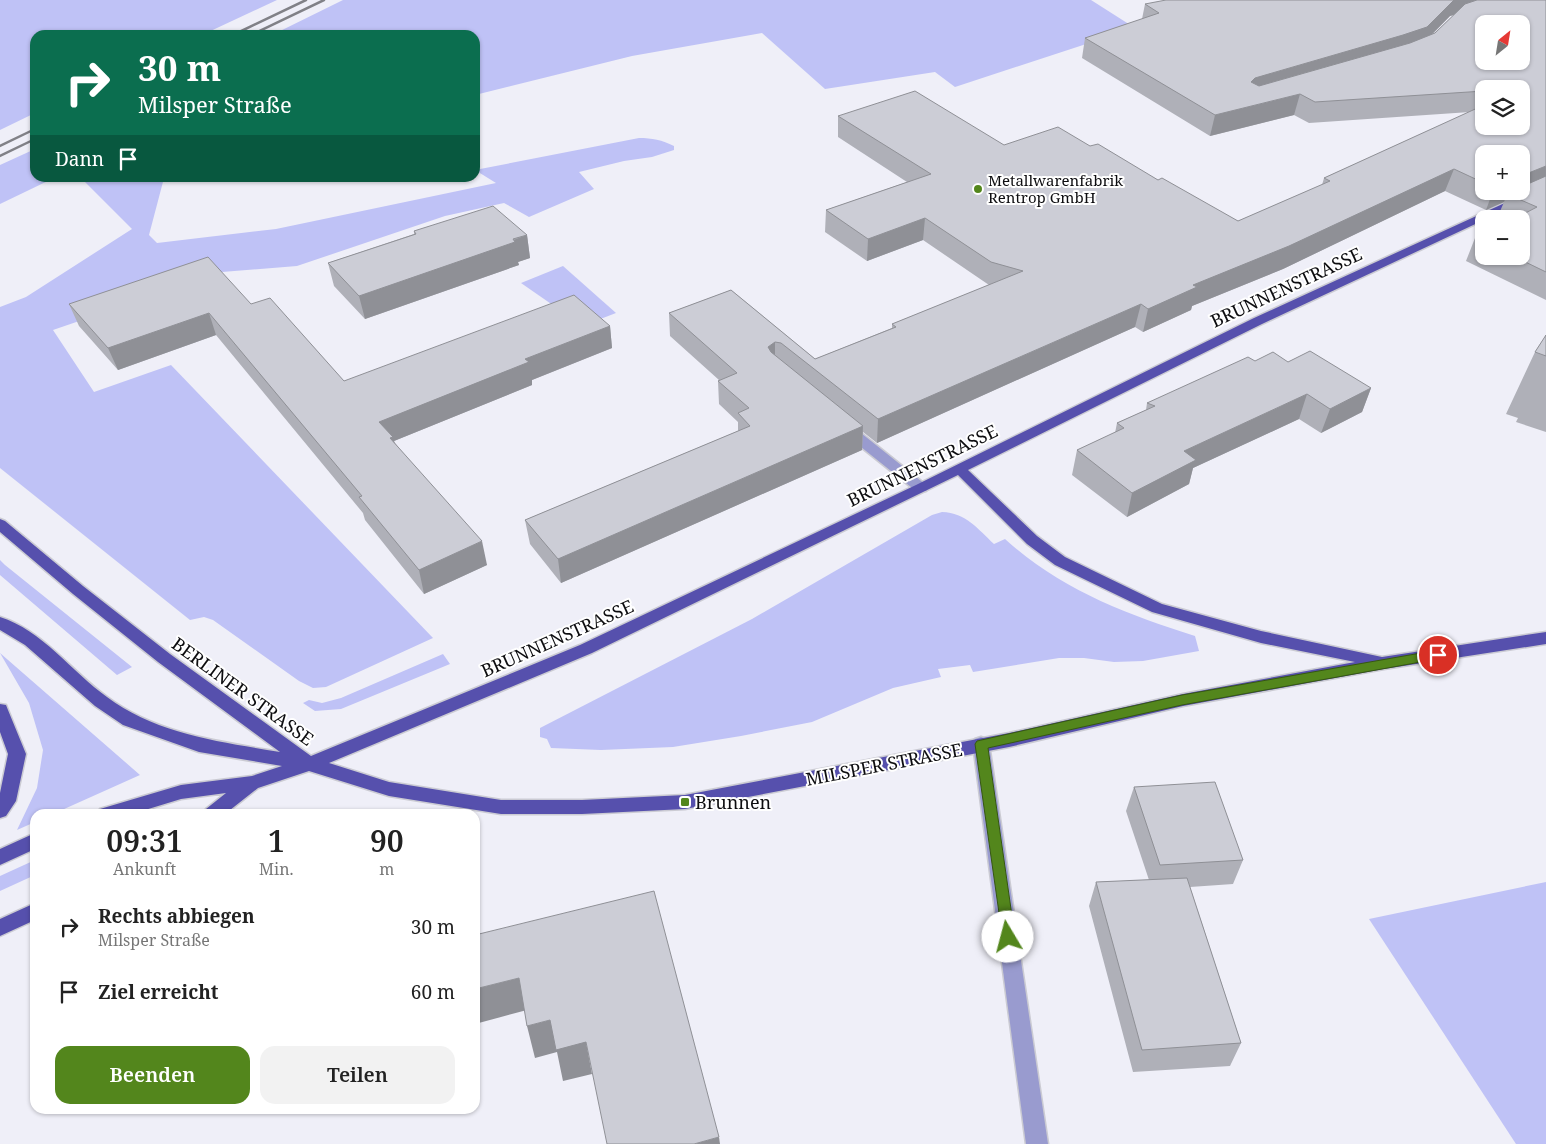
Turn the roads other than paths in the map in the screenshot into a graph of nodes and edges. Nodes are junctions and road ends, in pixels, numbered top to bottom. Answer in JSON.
{"nodes":[{"id":1,"x":1546,"y":187,"type":"edge"},
{"id":2,"x":837,"y":420,"type":"edge"},
{"id":3,"x":959,"y":469,"type":"junction"},
{"id":4,"x":921,"y":488,"type":"junction"},
{"id":5,"x":0,"y":524,"type":"edge"},
{"id":6,"x":0,"y":623,"type":"edge"},
{"id":7,"x":1546,"y":638,"type":"edge"},
{"id":8,"x":1384,"y":663,"type":"junction"},
{"id":9,"x":0,"y":710,"type":"edge"},
{"id":10,"x":981,"y":744,"type":"junction"},
{"id":11,"x":309,"y":764,"type":"junction"},
{"id":12,"x":252,"y":783,"type":"junction"},
{"id":13,"x":123,"y":809,"type":"edge"},
{"id":14,"x":218,"y":809,"type":"edge"},
{"id":15,"x":0,"y":810,"type":"edge"},
{"id":16,"x":30,"y":844,"type":"edge"},
{"id":17,"x":0,"y":857,"type":"edge"},
{"id":18,"x":30,"y":913,"type":"edge"},
{"id":19,"x":0,"y":928,"type":"edge"},
{"id":20,"x":1037,"y":1144,"type":"edge"}],
"edges":[{"from":1,"to":3,"type":"main road","name":"BRUNNENSTRASSE"},
{"from":2,"to":4,"type":"street"},
{"from":3,"to":4,"type":"main road","name":"BRUNNENSTRASSE"},
{"from":3,"to":8,"type":"main road"},
{"from":4,"to":11,"type":"main road","name":"BRUNNENSTRASSE"},
{"from":5,"to":11,"type":"main road","name":"BERLINER STRASSE"},
{"from":6,"to":11,"type":"main road","name":"BERLINER STRASSE"},
{"from":7,"to":8,"type":"main road","name":"MILSPER STRASSE"},
{"from":8,"to":10,"type":"main road","name":"MILSPER STRASSE"},
{"from":9,"to":15,"type":"main road"},
{"from":10,"to":11,"type":"main road","name":"MILSPER STRASSE"},
{"from":10,"to":20,"type":"street"},
{"from":11,"to":12,"type":"main road","name":"BRUNNENSTRASSE"},
{"from":12,"to":13,"type":"main road"},
{"from":12,"to":14,"type":"main road"},
{"from":16,"to":17,"type":"main road"},
{"from":18,"to":19,"type":"main road"}]}
